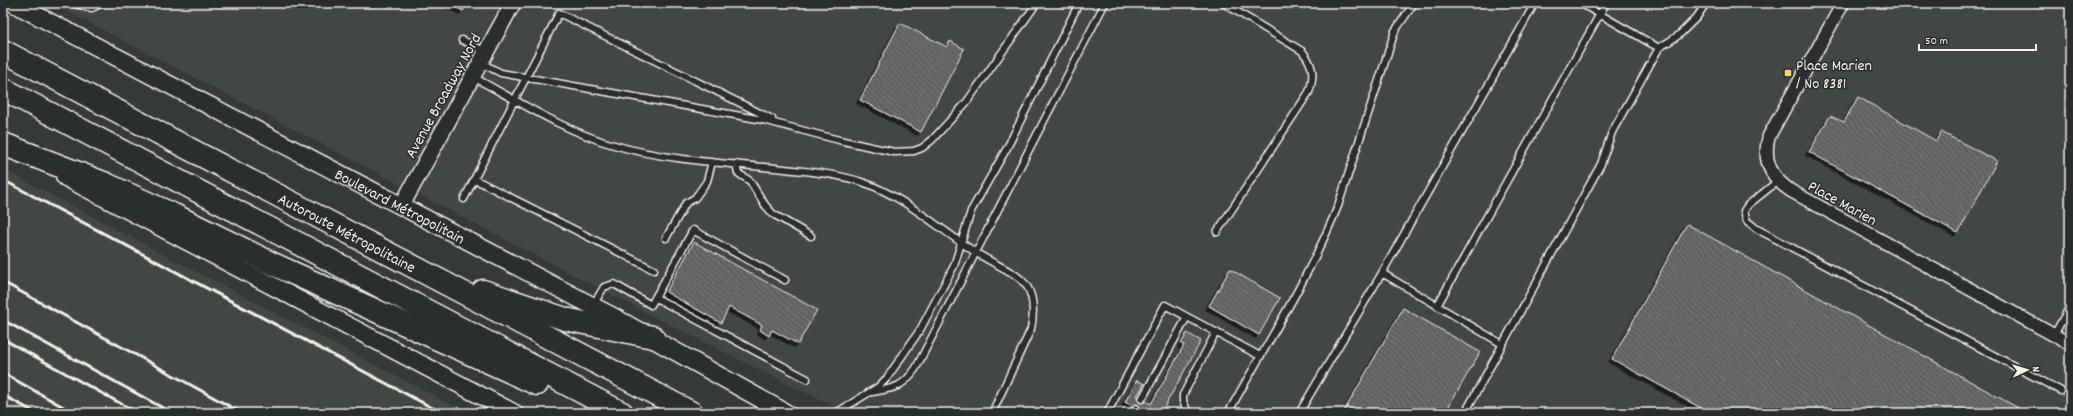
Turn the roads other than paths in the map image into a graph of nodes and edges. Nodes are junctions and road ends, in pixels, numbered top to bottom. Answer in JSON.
{"nodes":[{"id":1,"x":13,"y":3,"type":"edge"},
{"id":2,"x":71,"y":3,"type":"edge"},
{"id":3,"x":103,"y":3,"type":"edge"},
{"id":4,"x":513,"y":3,"type":"edge"},
{"id":5,"x":1037,"y":3,"type":"edge"},
{"id":6,"x":1079,"y":3,"type":"edge"},
{"id":7,"x":1105,"y":3,"type":"edge"},
{"id":8,"x":1223,"y":3,"type":"edge"},
{"id":9,"x":1414,"y":3,"type":"edge"},
{"id":10,"x":1535,"y":3,"type":"edge"},
{"id":11,"x":1580,"y":3,"type":"edge"},
{"id":12,"x":1606,"y":3,"type":"edge"},
{"id":13,"x":1706,"y":3,"type":"edge"},
{"id":14,"x":1843,"y":3,"type":"edge"},
{"id":15,"x":1599,"y":14,"type":"junction"},
{"id":16,"x":462,"y":40,"type":"dead end"},
{"id":17,"x":1659,"y":48,"type":"junction"},
{"id":18,"x":3,"y":51,"type":"edge"},
{"id":19,"x":484,"y":58,"type":"junction"},
{"id":20,"x":526,"y":76,"type":"junction"},
{"id":21,"x":473,"y":77,"type":"junction"},
{"id":22,"x":3,"y":89,"type":"edge"},
{"id":23,"x":514,"y":99,"type":"junction"},
{"id":24,"x":784,"y":125,"type":"junction"},
{"id":25,"x":3,"y":144,"type":"edge"},
{"id":26,"x":712,"y":162,"type":"junction"},
{"id":27,"x":736,"y":164,"type":"junction"},
{"id":28,"x":474,"y":179,"type":"junction"},
{"id":29,"x":1778,"y":180,"type":"junction"},
{"id":30,"x":464,"y":199,"type":"dead end"},
{"id":31,"x":402,"y":205,"type":"junction"},
{"id":32,"x":1218,"y":232,"type":"dead end"},
{"id":33,"x":811,"y":236,"type":"dead end"},
{"id":34,"x":666,"y":238,"type":"dead end"},
{"id":35,"x":962,"y":242,"type":"junction"},
{"id":36,"x":976,"y":253,"type":"junction"},
{"id":37,"x":421,"y":270,"type":"junction"},
{"id":38,"x":654,"y":270,"type":"dead end"},
{"id":39,"x":1382,"y":273,"type":"junction"},
{"id":40,"x":785,"y":280,"type":"dead end"},
{"id":41,"x":656,"y":298,"type":"junction"},
{"id":42,"x":593,"y":306,"type":"junction"},
{"id":43,"x":1438,"y":306,"type":"junction"},
{"id":44,"x":2070,"y":306,"type":"edge"},
{"id":45,"x":1187,"y":317,"type":"junction"},
{"id":46,"x":1216,"y":332,"type":"junction"},
{"id":47,"x":2054,"y":335,"type":"junction"},
{"id":48,"x":653,"y":337,"type":"junction"},
{"id":49,"x":1502,"y":344,"type":"junction"},
{"id":50,"x":2070,"y":344,"type":"edge"},
{"id":51,"x":1260,"y":356,"type":"junction"},
{"id":52,"x":807,"y":379,"type":"dead end"},
{"id":53,"x":2061,"y":391,"type":"dead end"},
{"id":54,"x":866,"y":393,"type":"junction"},
{"id":55,"x":1142,"y":398,"type":"dead end"},
{"id":56,"x":514,"y":413,"type":"edge"},
{"id":57,"x":601,"y":413,"type":"edge"},
{"id":58,"x":622,"y":413,"type":"edge"},
{"id":59,"x":692,"y":413,"type":"edge"},
{"id":60,"x":786,"y":413,"type":"edge"},
{"id":61,"x":836,"y":413,"type":"edge"},
{"id":62,"x":992,"y":413,"type":"edge"},
{"id":63,"x":1106,"y":413,"type":"edge"},
{"id":64,"x":1188,"y":413,"type":"edge"},
{"id":65,"x":1228,"y":413,"type":"edge"},
{"id":66,"x":1299,"y":413,"type":"edge"},
{"id":67,"x":1465,"y":413,"type":"edge"}],
"edges":[{"from":1,"to":31,"type":"main road","name":"Boulevard Métropolitain"},
{"from":2,"to":3,"type":"lane"},
{"from":4,"to":19,"type":"street","name":"Avenue Broadway Nord"},
{"from":5,"to":24,"type":"lane"},
{"from":6,"to":35,"type":"lane"},
{"from":7,"to":36,"type":"lane"},
{"from":8,"to":32,"type":"lane"},
{"from":9,"to":51,"type":"lane"},
{"from":10,"to":39,"type":"lane"},
{"from":11,"to":15,"type":"lane"},
{"from":12,"to":15,"type":"lane"},
{"from":13,"to":17,"type":"lane"},
{"from":14,"to":29,"type":"street","name":"Place Marien"},
{"from":15,"to":17,"type":"lane"},
{"from":15,"to":43,"type":"lane"},
{"from":16,"to":19,"type":"lane"},
{"from":17,"to":49,"type":"lane"},
{"from":18,"to":37,"type":"highway","name":"Autoroute Métropolitaine"},
{"from":19,"to":20,"type":"lane"},
{"from":19,"to":21,"type":"street","name":"Avenue Broadway Nord"},
{"from":20,"to":23,"type":"lane"},
{"from":20,"to":24,"type":"lane"},
{"from":20,"to":24,"type":"lane"},
{"from":21,"to":23,"type":"lane"},
{"from":21,"to":31,"type":"street","name":"Avenue Broadway Nord"},
{"from":22,"to":58,"type":"highway","name":"Autoroute Métropolitaine"},
{"from":23,"to":26,"type":"lane"},
{"from":23,"to":28,"type":"lane"},
{"from":25,"to":56,"type":"main road"},
{"from":25,"to":57,"type":"highway"},
{"from":26,"to":27,"type":"lane"},
{"from":26,"to":34,"type":"lane"},
{"from":27,"to":33,"type":"lane"},
{"from":27,"to":35,"type":"lane"},
{"from":28,"to":30,"type":"lane"},
{"from":28,"to":38,"type":"lane"},
{"from":29,"to":47,"type":"street","name":"Place Marien"},
{"from":29,"to":53,"type":"lane"},
{"from":31,"to":42,"type":"main road","name":"Boulevard Métropolitain"},
{"from":35,"to":36,"type":"lane"},
{"from":35,"to":54,"type":"lane"},
{"from":36,"to":54,"type":"lane"},
{"from":36,"to":62,"type":"lane"},
{"from":37,"to":48,"type":"highway"},
{"from":37,"to":59,"type":"highway","name":"Autoroute Métropolitaine"},
{"from":39,"to":43,"type":"lane"},
{"from":39,"to":66,"type":"lane"},
{"from":40,"to":41,"type":"lane"},
{"from":41,"to":42,"type":"lane"},
{"from":41,"to":52,"type":"lane"},
{"from":42,"to":48,"type":"main road","name":"Boulevard Métropolitain"},
{"from":43,"to":49,"type":"lane"},
{"from":44,"to":47,"type":"lane"},
{"from":45,"to":46,"type":"lane"},
{"from":45,"to":55,"type":"lane"},
{"from":45,"to":63,"type":"lane"},
{"from":46,"to":51,"type":"lane"},
{"from":46,"to":64,"type":"lane"},
{"from":47,"to":50,"type":"street","name":"Place Marien"},
{"from":48,"to":60,"type":"main road","name":"Boulevard Métropolitain"},
{"from":49,"to":67,"type":"lane"},
{"from":51,"to":65,"type":"lane"},
{"from":54,"to":61,"type":"lane"}]}
